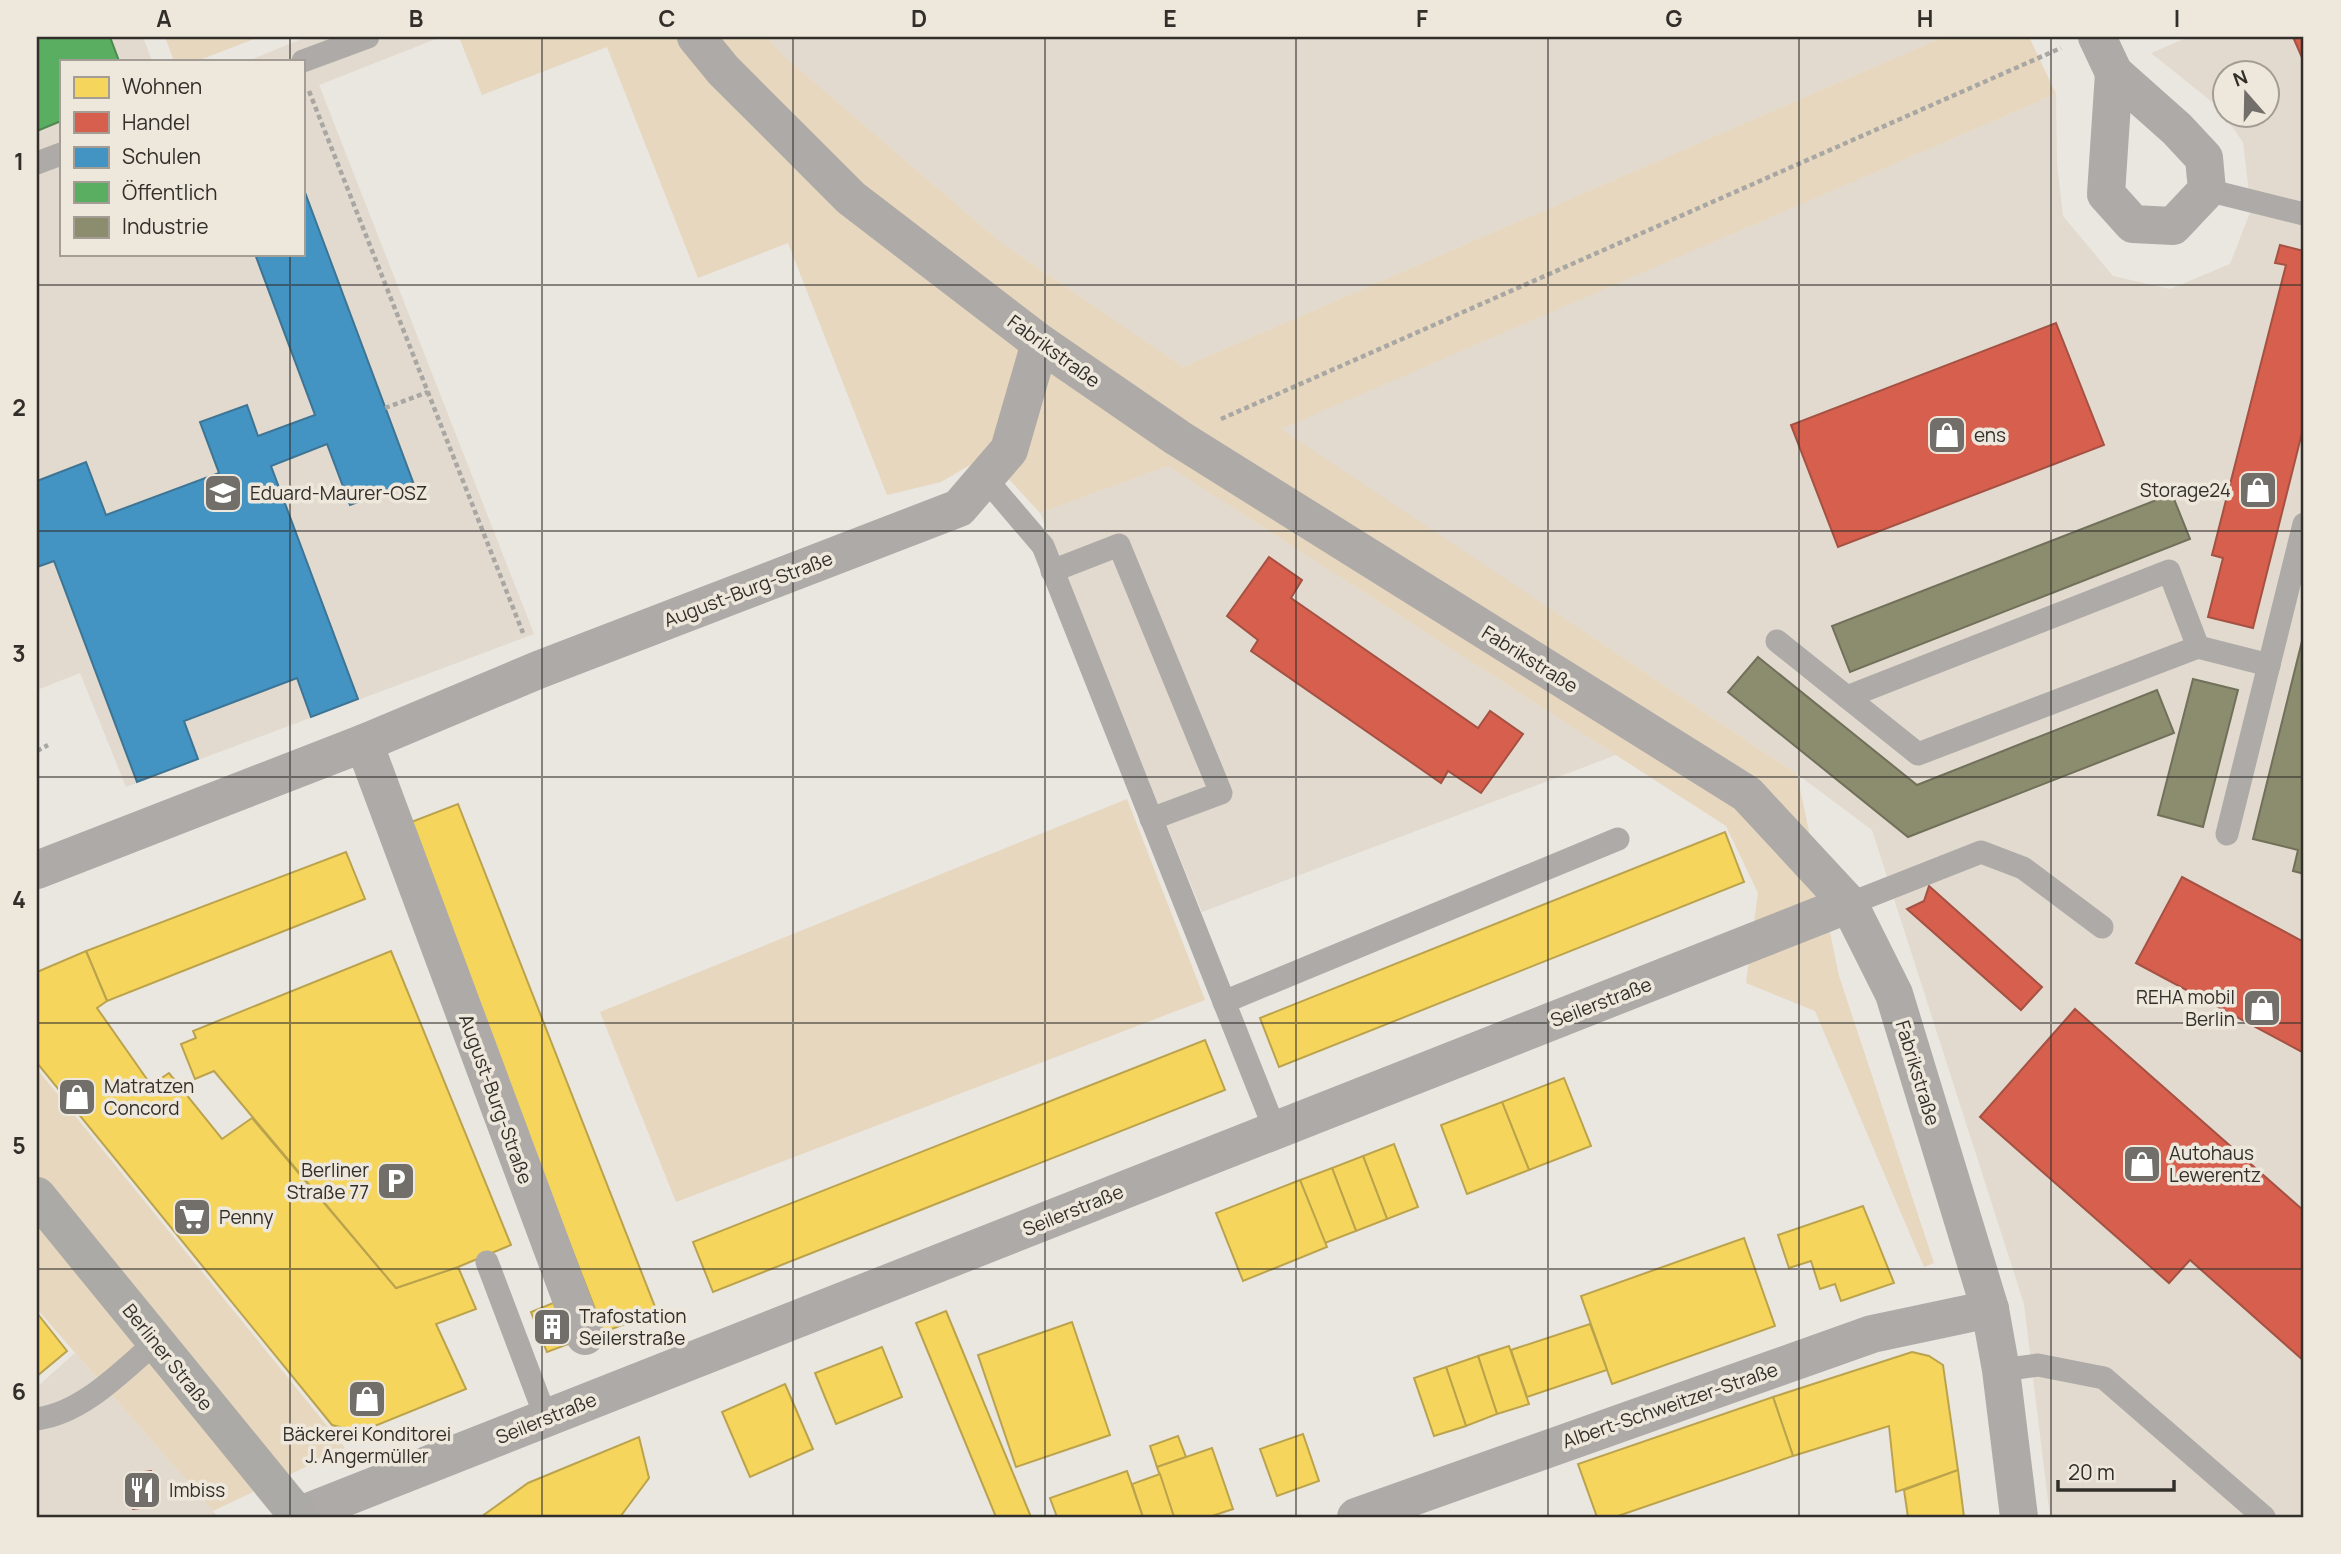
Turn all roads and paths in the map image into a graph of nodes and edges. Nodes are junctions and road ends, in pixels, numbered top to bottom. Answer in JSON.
{"nodes":[{"id":1,"x":368,"y":37,"type":"edge"},
{"id":2,"x":696,"y":37,"type":"edge"},
{"id":3,"x":2082,"y":41,"type":"edge"},
{"id":4,"x":304,"y":61,"type":"edge"},
{"id":5,"x":2114,"y":73,"type":"junction"},
{"id":6,"x":308,"y":87,"type":"dead end"},
{"id":7,"x":60,"y":154,"type":"edge"},
{"id":8,"x":37,"y":163,"type":"edge"},
{"id":9,"x":2207,"y":190,"type":"junction"},
{"id":10,"x":2304,"y":214,"type":"edge"},
{"id":11,"x":1040,"y":343,"type":"junction"},
{"id":12,"x":428,"y":392,"type":"junction"},
{"id":13,"x":385,"y":408,"type":"dead end"},
{"id":14,"x":1178,"y":438,"type":"junction"},
{"id":15,"x":985,"y":478,"type":"junction"},
{"id":16,"x":2304,"y":524,"type":"edge"},
{"id":17,"x":1052,"y":570,"type":"junction"},
{"id":18,"x":1777,"y":641,"type":"dead end"},
{"id":19,"x":2198,"y":648,"type":"junction"},
{"id":20,"x":2269,"y":665,"type":"junction"},
{"id":21,"x":538,"y":670,"type":"junction"},
{"id":22,"x":1847,"y":697,"type":"junction"},
{"id":23,"x":364,"y":743,"type":"junction"},
{"id":24,"x":48,"y":746,"type":"dead end"},
{"id":25,"x":37,"y":751,"type":"edge"},
{"id":26,"x":1152,"y":819,"type":"junction"},
{"id":27,"x":2227,"y":834,"type":"dead end"},
{"id":28,"x":1618,"y":839,"type":"dead end"},
{"id":29,"x":37,"y":870,"type":"edge"},
{"id":30,"x":1849,"y":904,"type":"junction"},
{"id":31,"x":2102,"y":926,"type":"dead end"},
{"id":32,"x":1224,"y":1002,"type":"junction"},
{"id":33,"x":1275,"y":1130,"type":"junction"},
{"id":34,"x":37,"y":1196,"type":"edge"},
{"id":35,"x":487,"y":1262,"type":"dead end"},
{"id":36,"x":1990,"y":1309,"type":"junction"},
{"id":37,"x":585,"y":1336,"type":"dead end"},
{"id":38,"x":156,"y":1342,"type":"junction"},
{"id":39,"x":2001,"y":1370,"type":"junction"},
{"id":40,"x":546,"y":1418,"type":"junction"},
{"id":41,"x":37,"y":1419,"type":"edge"},
{"id":42,"x":298,"y":1517,"type":"edge"},
{"id":43,"x":1356,"y":1517,"type":"edge"},
{"id":44,"x":2019,"y":1517,"type":"edge"},
{"id":45,"x":2264,"y":1517,"type":"edge"}],
"edges":[{"from":1,"to":4,"type":"lane"},
{"from":2,"to":11,"type":"street","name":"Fabrikstraße"},
{"from":3,"to":5,"type":"street"},
{"from":3,"to":14,"type":"path"},
{"from":5,"to":9,"type":"street"},
{"from":5,"to":9,"type":"street"},
{"from":6,"to":12,"type":"path"},
{"from":7,"to":8,"type":"lane"},
{"from":9,"to":10,"type":"lane"},
{"from":11,"to":14,"type":"street","name":"Fabrikstraße"},
{"from":11,"to":15,"type":"street","name":"August-Burg-Straße"},
{"from":12,"to":13,"type":"path"},
{"from":12,"to":21,"type":"path"},
{"from":14,"to":30,"type":"street","name":"Fabrikstraße"},
{"from":15,"to":17,"type":"lane"},
{"from":15,"to":21,"type":"street","name":"August-Burg-Straße"},
{"from":16,"to":20,"type":"lane"},
{"from":17,"to":26,"type":"lane"},
{"from":17,"to":26,"type":"lane"},
{"from":18,"to":22,"type":"lane"},
{"from":19,"to":20,"type":"lane"},
{"from":19,"to":22,"type":"lane"},
{"from":19,"to":22,"type":"lane"},
{"from":20,"to":27,"type":"lane"},
{"from":21,"to":23,"type":"street","name":"August-Burg-Straße"},
{"from":23,"to":29,"type":"street","name":"August-Burg-Straße"},
{"from":23,"to":37,"type":"street","name":"August-Burg-Straße"},
{"from":24,"to":25,"type":"path"},
{"from":26,"to":32,"type":"lane"},
{"from":28,"to":32,"type":"lane"},
{"from":30,"to":31,"type":"lane"},
{"from":30,"to":33,"type":"street","name":"Seilerstraße"},
{"from":30,"to":36,"type":"street","name":"Fabrikstraße"},
{"from":32,"to":33,"type":"lane"},
{"from":33,"to":40,"type":"street","name":"Seilerstraße"},
{"from":34,"to":38,"type":"main road","name":"Berliner Straße"},
{"from":35,"to":40,"type":"lane"},
{"from":36,"to":39,"type":"street","name":"Fabrikstraße"},
{"from":36,"to":43,"type":"street","name":"Albert-Schweitzer-Straße"},
{"from":38,"to":41,"type":"lane"},
{"from":38,"to":42,"type":"main road","name":"Berliner Straße"},
{"from":39,"to":44,"type":"street","name":"Fabrikstraße"},
{"from":39,"to":45,"type":"lane"},
{"from":40,"to":42,"type":"street","name":"Seilerstraße"}]}
